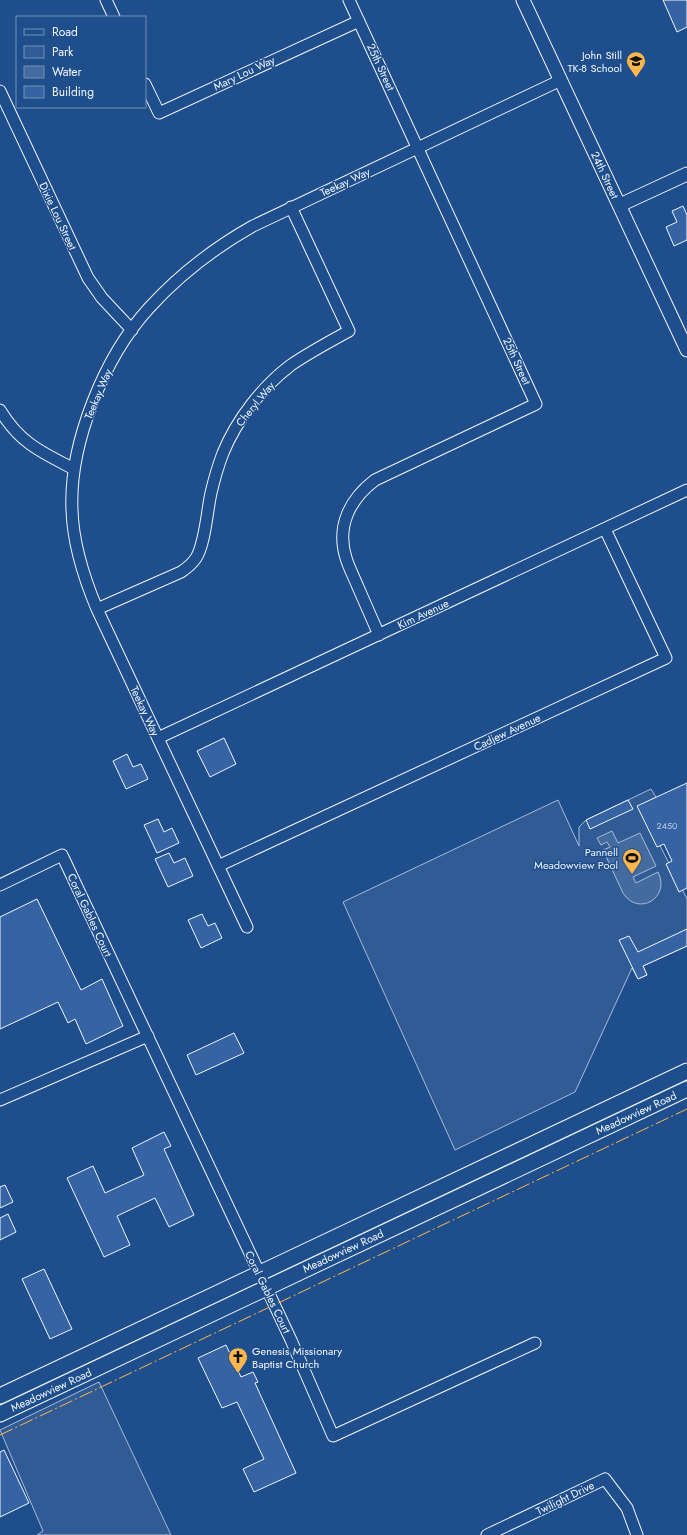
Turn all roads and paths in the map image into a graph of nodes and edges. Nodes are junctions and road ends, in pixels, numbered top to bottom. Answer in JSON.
{"nodes":[{"id":1,"x":106,"y":0,"type":"edge"},
{"id":2,"x":349,"y":0,"type":"edge"},
{"id":3,"x":523,"y":0,"type":"edge"},
{"id":4,"x":114,"y":16,"type":"edge"},
{"id":5,"x":359,"y":21,"type":"junction"},
{"id":6,"x":561,"y":80,"type":"junction"},
{"id":7,"x":146,"y":86,"type":"edge"},
{"id":8,"x":0,"y":91,"type":"edge"},
{"id":9,"x":418,"y":147,"type":"junction"},
{"id":10,"x":687,"y":174,"type":"edge"},
{"id":11,"x":620,"y":205,"type":"junction"},
{"id":12,"x":291,"y":207,"type":"junction"},
{"id":13,"x":132,"y":330,"type":"junction"},
{"id":14,"x":683,"y":333,"type":"edge"},
{"id":15,"x":687,"y":350,"type":"edge"},
{"id":16,"x":0,"y":410,"type":"edge"},
{"id":17,"x":74,"y":469,"type":"junction"},
{"id":18,"x":687,"y":490,"type":"edge"},
{"id":19,"x":605,"y":529,"type":"junction"},
{"id":20,"x":97,"y":609,"type":"junction"},
{"id":21,"x":379,"y":635,"type":"junction"},
{"id":22,"x":158,"y":738,"type":"junction"},
{"id":23,"x":218,"y":866,"type":"junction"},
{"id":24,"x":0,"y":885,"type":"edge"},
{"id":25,"x":247,"y":926,"type":"dead end"},
{"id":26,"x":148,"y":1036,"type":"junction"},
{"id":27,"x":687,"y":1071,"type":"edge"},
{"id":28,"x":687,"y":1089,"type":"edge"},
{"id":29,"x":0,"y":1100,"type":"edge"},
{"id":30,"x":258,"y":1273,"type":"junction"},
{"id":31,"x":265,"y":1288,"type":"junction"},
{"id":32,"x":535,"y":1343,"type":"dead end"},
{"id":33,"x":0,"y":1396,"type":"edge"},
{"id":34,"x":0,"y":1414,"type":"edge"},
{"id":35,"x":487,"y":1535,"type":"edge"},
{"id":36,"x":637,"y":1535,"type":"edge"}],
"edges":[{"from":1,"to":4,"type":"street"},
{"from":2,"to":5,"type":"street","name":"25th Street"},
{"from":3,"to":6,"type":"street","name":"24th Street"},
{"from":5,"to":7,"type":"street","name":"Mary Lou Way"},
{"from":5,"to":9,"type":"street","name":"25th Street"},
{"from":6,"to":9,"type":"street","name":"Teekay Way"},
{"from":6,"to":11,"type":"street","name":"24th Street"},
{"from":8,"to":13,"type":"street","name":"Dixie Lou Street"},
{"from":9,"to":12,"type":"street","name":"Teekay Way"},
{"from":9,"to":21,"type":"street","name":"25th Street"},
{"from":10,"to":11,"type":"street"},
{"from":11,"to":14,"type":"street","name":"24th Street"},
{"from":12,"to":13,"type":"street","name":"Teekay Way"},
{"from":12,"to":20,"type":"street","name":"Cheryl Way"},
{"from":13,"to":17,"type":"street","name":"Teekay Way"},
{"from":14,"to":15,"type":"street","name":"24th Street"},
{"from":16,"to":17,"type":"street"},
{"from":17,"to":20,"type":"street","name":"Teekay Way"},
{"from":18,"to":19,"type":"street","name":"Kim Avenue"},
{"from":19,"to":21,"type":"street","name":"Kim Avenue"},
{"from":19,"to":23,"type":"street","name":"Cadjew Avenue"},
{"from":20,"to":22,"type":"street","name":"Teekay Way"},
{"from":21,"to":22,"type":"street","name":"Kim Avenue"},
{"from":22,"to":23,"type":"street","name":"Teekay Way"},
{"from":23,"to":25,"type":"street","name":"Teekay Way"},
{"from":24,"to":26,"type":"street","name":"Coral Gables Court"},
{"from":26,"to":29,"type":"street"},
{"from":26,"to":30,"type":"street","name":"Coral Gables Court"},
{"from":27,"to":30,"type":"main road","name":"Meadowview Road"},
{"from":28,"to":31,"type":"main road","name":"Meadowview Road"},
{"from":30,"to":31,"type":"street","name":"Coral Gables Court"},
{"from":30,"to":33,"type":"main road","name":"Meadowview Road"},
{"from":31,"to":32,"type":"street","name":"Coral Gables Court"},
{"from":31,"to":34,"type":"main road","name":"Meadowview Road"},
{"from":35,"to":36,"type":"street","name":"Twilight Drive"}]}
